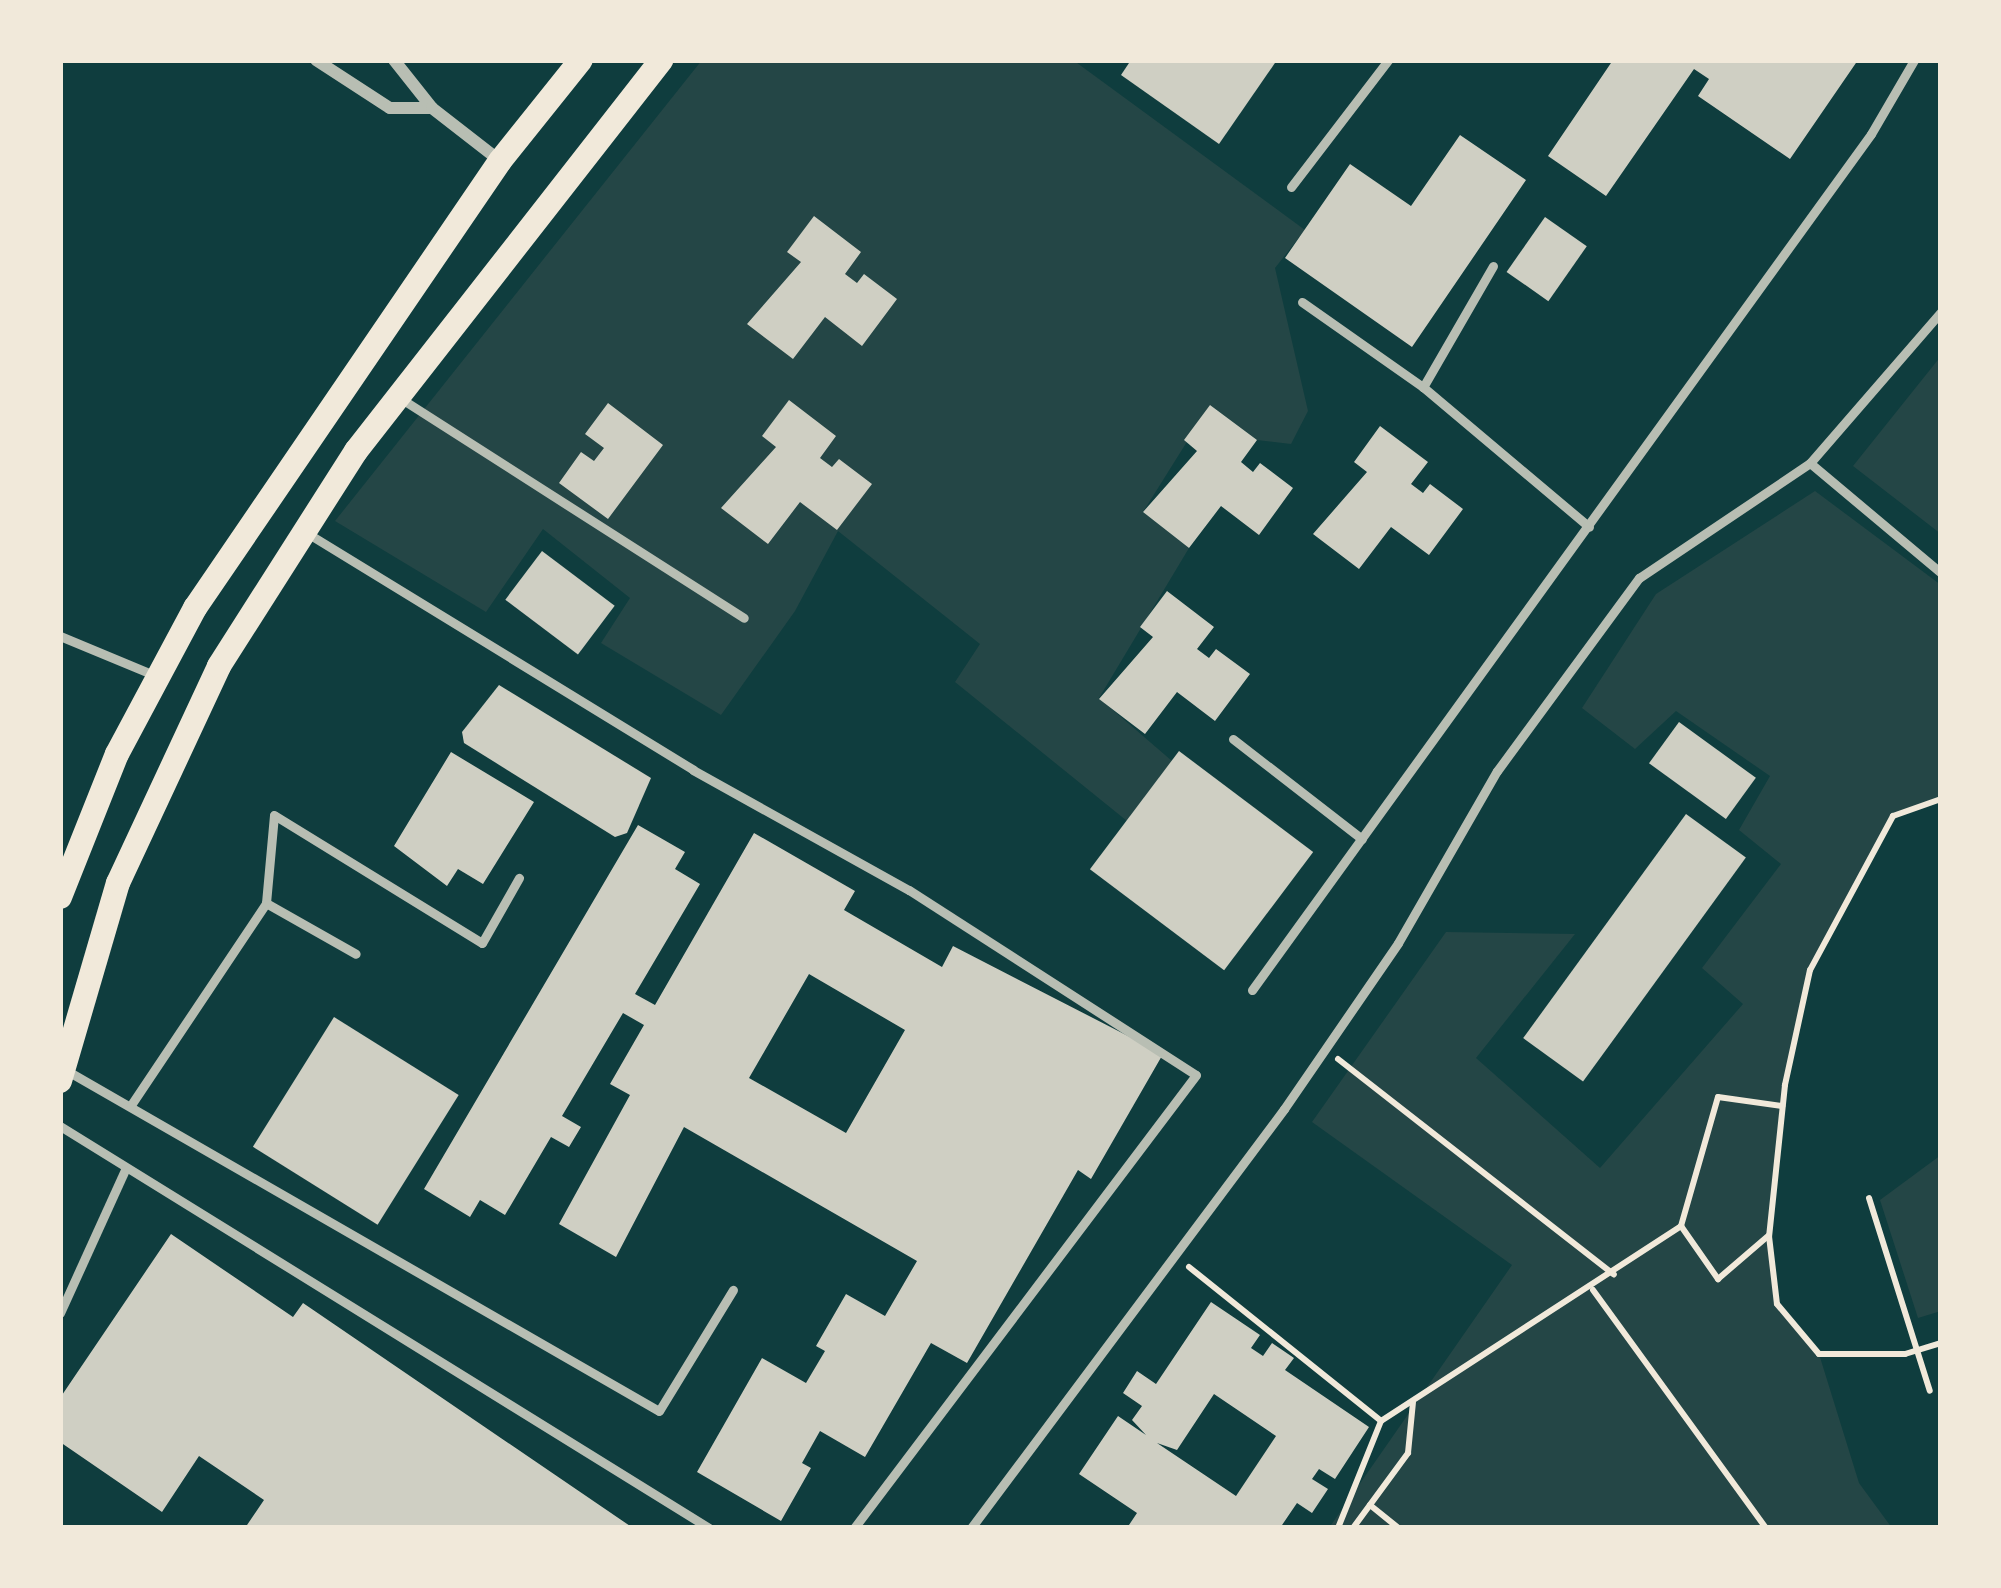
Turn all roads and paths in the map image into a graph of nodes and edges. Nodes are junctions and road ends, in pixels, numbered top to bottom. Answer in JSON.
{"nodes":[{"id":1,"x":316,"y":60,"type":"edge"},
{"id":2,"x":394,"y":60,"type":"edge"},
{"id":3,"x":581,"y":60,"type":"edge"},
{"id":4,"x":661,"y":60,"type":"edge"},
{"id":5,"x":1388,"y":60,"type":"edge"},
{"id":6,"x":1915,"y":60,"type":"edge"},
{"id":7,"x":432,"y":108,"type":"junction"},
{"id":8,"x":500,"y":161,"type":"junction"},
{"id":9,"x":1291,"y":187,"type":"dead end"},
{"id":10,"x":1493,"y":266,"type":"dead end"},
{"id":11,"x":1302,"y":302,"type":"dead end"},
{"id":12,"x":1941,"y":312,"type":"edge"},
{"id":13,"x":1423,"y":387,"type":"junction"},
{"id":14,"x":397,"y":396,"type":"junction"},
{"id":15,"x":1810,"y":463,"type":"junction"},
{"id":16,"x":1588,"y":526,"type":"junction"},
{"id":17,"x":302,"y":530,"type":"junction"},
{"id":18,"x":1941,"y":573,"type":"edge"},
{"id":19,"x":744,"y":618,"type":"dead end"},
{"id":20,"x":60,"y":636,"type":"edge"},
{"id":21,"x":154,"y":675,"type":"junction"},
{"id":22,"x":1233,"y":739,"type":"dead end"},
{"id":23,"x":1941,"y":799,"type":"edge"},
{"id":24,"x":1362,"y":839,"type":"junction"},
{"id":25,"x":519,"y":878,"type":"dead end"},
{"id":26,"x":60,"y":897,"type":"edge"},
{"id":27,"x":266,"y":903,"type":"junction"},
{"id":28,"x":356,"y":954,"type":"dead end"},
{"id":29,"x":1252,"y":991,"type":"dead end"},
{"id":30,"x":1325,"y":1049,"type":"junction"},
{"id":31,"x":62,"y":1075,"type":"edge"},
{"id":32,"x":130,"y":1105,"type":"junction"},
{"id":33,"x":1782,"y":1106,"type":"junction"},
{"id":34,"x":60,"y":1126,"type":"edge"},
{"id":35,"x":125,"y":1170,"type":"junction"},
{"id":36,"x":1869,"y":1198,"type":"dead end"},
{"id":37,"x":1681,"y":1226,"type":"junction"},
{"id":38,"x":1768,"y":1236,"type":"junction"},
{"id":39,"x":1175,"y":1256,"type":"junction"},
{"id":40,"x":1614,"y":1275,"type":"junction"},
{"id":41,"x":733,"y":1290,"type":"dead end"},
{"id":42,"x":1593,"y":1290,"type":"junction"},
{"id":43,"x":60,"y":1313,"type":"edge"},
{"id":44,"x":1941,"y":1343,"type":"edge"},
{"id":45,"x":1914,"y":1351,"type":"junction"},
{"id":46,"x":1930,"y":1391,"type":"dead end"},
{"id":47,"x":1413,"y":1402,"type":"junction"},
{"id":48,"x":1381,"y":1421,"type":"junction"},
{"id":49,"x":1370,"y":1505,"type":"junction"},
{"id":50,"x":709,"y":1528,"type":"edge"},
{"id":51,"x":854,"y":1528,"type":"edge"},
{"id":52,"x":970,"y":1528,"type":"edge"},
{"id":53,"x":1338,"y":1528,"type":"edge"},
{"id":54,"x":1353,"y":1528,"type":"edge"},
{"id":55,"x":1398,"y":1528,"type":"edge"},
{"id":56,"x":1766,"y":1528,"type":"edge"}],
"edges":[{"from":1,"to":7,"type":"street"},
{"from":2,"to":7,"type":"street"},
{"from":3,"to":8,"type":"main road"},
{"from":4,"to":14,"type":"main road"},
{"from":5,"to":9,"type":"lane"},
{"from":6,"to":16,"type":"lane"},
{"from":7,"to":8,"type":"street"},
{"from":8,"to":21,"type":"main road"},
{"from":10,"to":13,"type":"lane"},
{"from":11,"to":13,"type":"lane"},
{"from":12,"to":15,"type":"lane"},
{"from":13,"to":16,"type":"lane"},
{"from":14,"to":17,"type":"main road"},
{"from":14,"to":19,"type":"lane"},
{"from":15,"to":18,"type":"lane"},
{"from":15,"to":30,"type":"lane"},
{"from":16,"to":24,"type":"lane"},
{"from":17,"to":31,"type":"main road"},
{"from":17,"to":51,"type":"lane"},
{"from":20,"to":21,"type":"lane"},
{"from":21,"to":26,"type":"main road"},
{"from":22,"to":24,"type":"lane"},
{"from":23,"to":33,"type":"path"},
{"from":24,"to":29,"type":"lane"},
{"from":25,"to":27,"type":"lane"},
{"from":27,"to":28,"type":"lane"},
{"from":27,"to":32,"type":"lane"},
{"from":30,"to":39,"type":"lane"},
{"from":30,"to":40,"type":"path"},
{"from":31,"to":32,"type":"lane"},
{"from":32,"to":41,"type":"lane"},
{"from":33,"to":37,"type":"path"},
{"from":33,"to":38,"type":"path"},
{"from":34,"to":35,"type":"lane"},
{"from":35,"to":43,"type":"lane"},
{"from":35,"to":50,"type":"lane"},
{"from":36,"to":45,"type":"path"},
{"from":37,"to":38,"type":"path"},
{"from":37,"to":40,"type":"path"},
{"from":38,"to":45,"type":"path"},
{"from":39,"to":48,"type":"path"},
{"from":39,"to":52,"type":"lane"},
{"from":40,"to":42,"type":"path"},
{"from":42,"to":47,"type":"path"},
{"from":42,"to":56,"type":"path"},
{"from":44,"to":45,"type":"path"},
{"from":45,"to":46,"type":"path"},
{"from":47,"to":48,"type":"path"},
{"from":47,"to":49,"type":"path"},
{"from":48,"to":53,"type":"path"},
{"from":49,"to":54,"type":"path"},
{"from":49,"to":55,"type":"path"}]}
